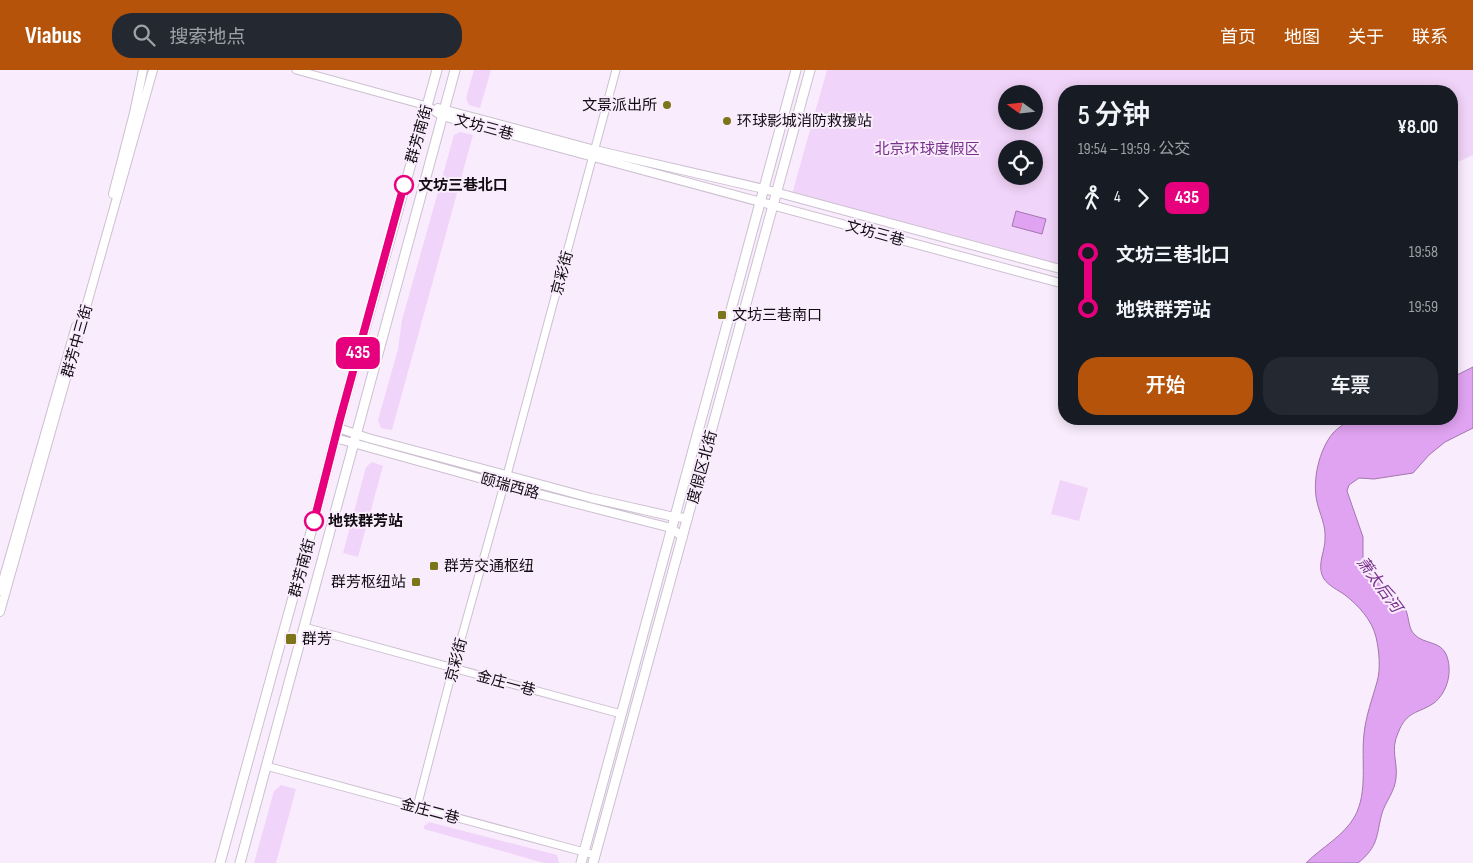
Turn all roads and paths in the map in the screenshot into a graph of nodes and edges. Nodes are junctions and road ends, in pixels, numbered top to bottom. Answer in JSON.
{"nodes":[{"id":1,"x":143,"y":70,"type":"edge"},
{"id":2,"x":153,"y":70,"type":"edge"},
{"id":3,"x":296,"y":70,"type":"edge"},
{"id":4,"x":437,"y":70,"type":"edge"},
{"id":5,"x":456,"y":70,"type":"edge"},
{"id":6,"x":616,"y":70,"type":"edge"},
{"id":7,"x":796,"y":70,"type":"edge"},
{"id":8,"x":810,"y":70,"type":"edge"},
{"id":9,"x":427,"y":106,"type":"junction"},
{"id":10,"x":444,"y":113,"type":"junction"},
{"id":11,"x":594,"y":153,"type":"junction"},
{"id":12,"x":764,"y":189,"type":"junction"},
{"id":13,"x":777,"y":193,"type":"junction"},
{"id":14,"x":760,"y":202,"type":"junction"},
{"id":15,"x":773,"y":205,"type":"junction"},
{"id":16,"x":1058,"y":268,"type":"edge"},
{"id":17,"x":1058,"y":282,"type":"edge"},
{"id":18,"x":338,"y":428,"type":"junction"},
{"id":19,"x":335,"y":438,"type":"junction"},
{"id":20,"x":356,"y":438,"type":"junction"},
{"id":21,"x":506,"y":476,"type":"junction"},
{"id":22,"x":504,"y":485,"type":"junction"},
{"id":23,"x":674,"y":517,"type":"junction"},
{"id":24,"x":688,"y":518,"type":"junction"},
{"id":25,"x":671,"y":528,"type":"junction"},
{"id":26,"x":683,"y":537,"type":"junction"},
{"id":27,"x":0,"y":591,"type":"edge"},
{"id":28,"x":0,"y":612,"type":"edge"},
{"id":29,"x":304,"y":627,"type":"junction"},
{"id":30,"x":453,"y":668,"type":"junction"},
{"id":31,"x":621,"y":714,"type":"junction"},
{"id":32,"x":266,"y":766,"type":"junction"},
{"id":33,"x":417,"y":807,"type":"junction"},
{"id":34,"x":591,"y":824,"type":"junction"},
{"id":35,"x":603,"y":827,"type":"junction"},
{"id":36,"x":584,"y":852,"type":"junction"},
{"id":37,"x":594,"y":859,"type":"edge"},
{"id":38,"x":220,"y":863,"type":"edge"},
{"id":39,"x":240,"y":863,"type":"edge"},
{"id":40,"x":581,"y":863,"type":"edge"}],
"edges":[{"from":1,"to":27,"type":"main road","name":"群芳中三街"},
{"from":2,"to":28,"type":"main road","name":"群芳中三街"},
{"from":3,"to":9,"type":"street"},
{"from":4,"to":9,"type":"main road","name":"群芳南街"},
{"from":5,"to":10,"type":"main road","name":"群芳南街"},
{"from":6,"to":11,"type":"street","name":"京彩街"},
{"from":7,"to":12,"type":"main road","name":"度假区北街"},
{"from":8,"to":13,"type":"main road","name":"度假区北街"},
{"from":9,"to":10,"type":"main road","name":"文坊三巷"},
{"from":9,"to":18,"type":"main road","name":"群芳南街"},
{"from":10,"to":11,"type":"main road","name":"文坊三巷"},
{"from":10,"to":20,"type":"main road","name":"群芳南街"},
{"from":11,"to":12,"type":"main road","name":"文坊三巷"},
{"from":11,"to":14,"type":"main road","name":"文坊三巷"},
{"from":11,"to":21,"type":"street","name":"京彩街"},
{"from":12,"to":13,"type":"main road","name":"文坊三巷"},
{"from":12,"to":14,"type":"main road","name":"度假区北街"},
{"from":13,"to":15,"type":"main road","name":"度假区北街"},
{"from":13,"to":16,"type":"main road","name":"文坊三巷"},
{"from":14,"to":15,"type":"main road","name":"文坊三巷"},
{"from":14,"to":23,"type":"main road","name":"度假区北街"},
{"from":15,"to":17,"type":"main road","name":"文坊三巷"},
{"from":15,"to":24,"type":"main road","name":"度假区北街"},
{"from":18,"to":19,"type":"main road","name":"群芳南街"},
{"from":18,"to":20,"type":"main road","name":"颐瑞西路"},
{"from":19,"to":20,"type":"main road","name":"颐瑞西路"},
{"from":19,"to":38,"type":"main road","name":"群芳南街"},
{"from":20,"to":21,"type":"main road","name":"颐瑞西路"},
{"from":20,"to":22,"type":"main road","name":"颐瑞西路"},
{"from":20,"to":29,"type":"main road","name":"群芳南街"},
{"from":21,"to":23,"type":"main road","name":"颐瑞西路"},
{"from":22,"to":25,"type":"main road","name":"颐瑞西路"},
{"from":22,"to":30,"type":"street","name":"京彩街"},
{"from":23,"to":24,"type":"main road","name":"颐瑞西路"},
{"from":23,"to":25,"type":"main road","name":"度假区北街"},
{"from":24,"to":26,"type":"main road","name":"度假区北街"},
{"from":25,"to":26,"type":"main road","name":"颐瑞西路"},
{"from":25,"to":31,"type":"main road","name":"度假区北街"},
{"from":26,"to":35,"type":"main road","name":"度假区北街"},
{"from":29,"to":30,"type":"street","name":"金庄一巷"},
{"from":29,"to":32,"type":"main road","name":"群芳南街"},
{"from":30,"to":31,"type":"street","name":"金庄一巷"},
{"from":30,"to":33,"type":"street","name":"京彩街"},
{"from":31,"to":34,"type":"main road","name":"度假区北街"},
{"from":32,"to":33,"type":"street","name":"金庄二巷"},
{"from":32,"to":39,"type":"main road","name":"群芳南街"},
{"from":33,"to":36,"type":"street","name":"金庄二巷"},
{"from":34,"to":35,"type":"main road"},
{"from":34,"to":36,"type":"main road","name":"度假区北街"},
{"from":35,"to":37,"type":"main road","name":"度假区北街"},
{"from":36,"to":37,"type":"street","name":"金庄二巷"},
{"from":36,"to":40,"type":"main road","name":"度假区北街"}]}
